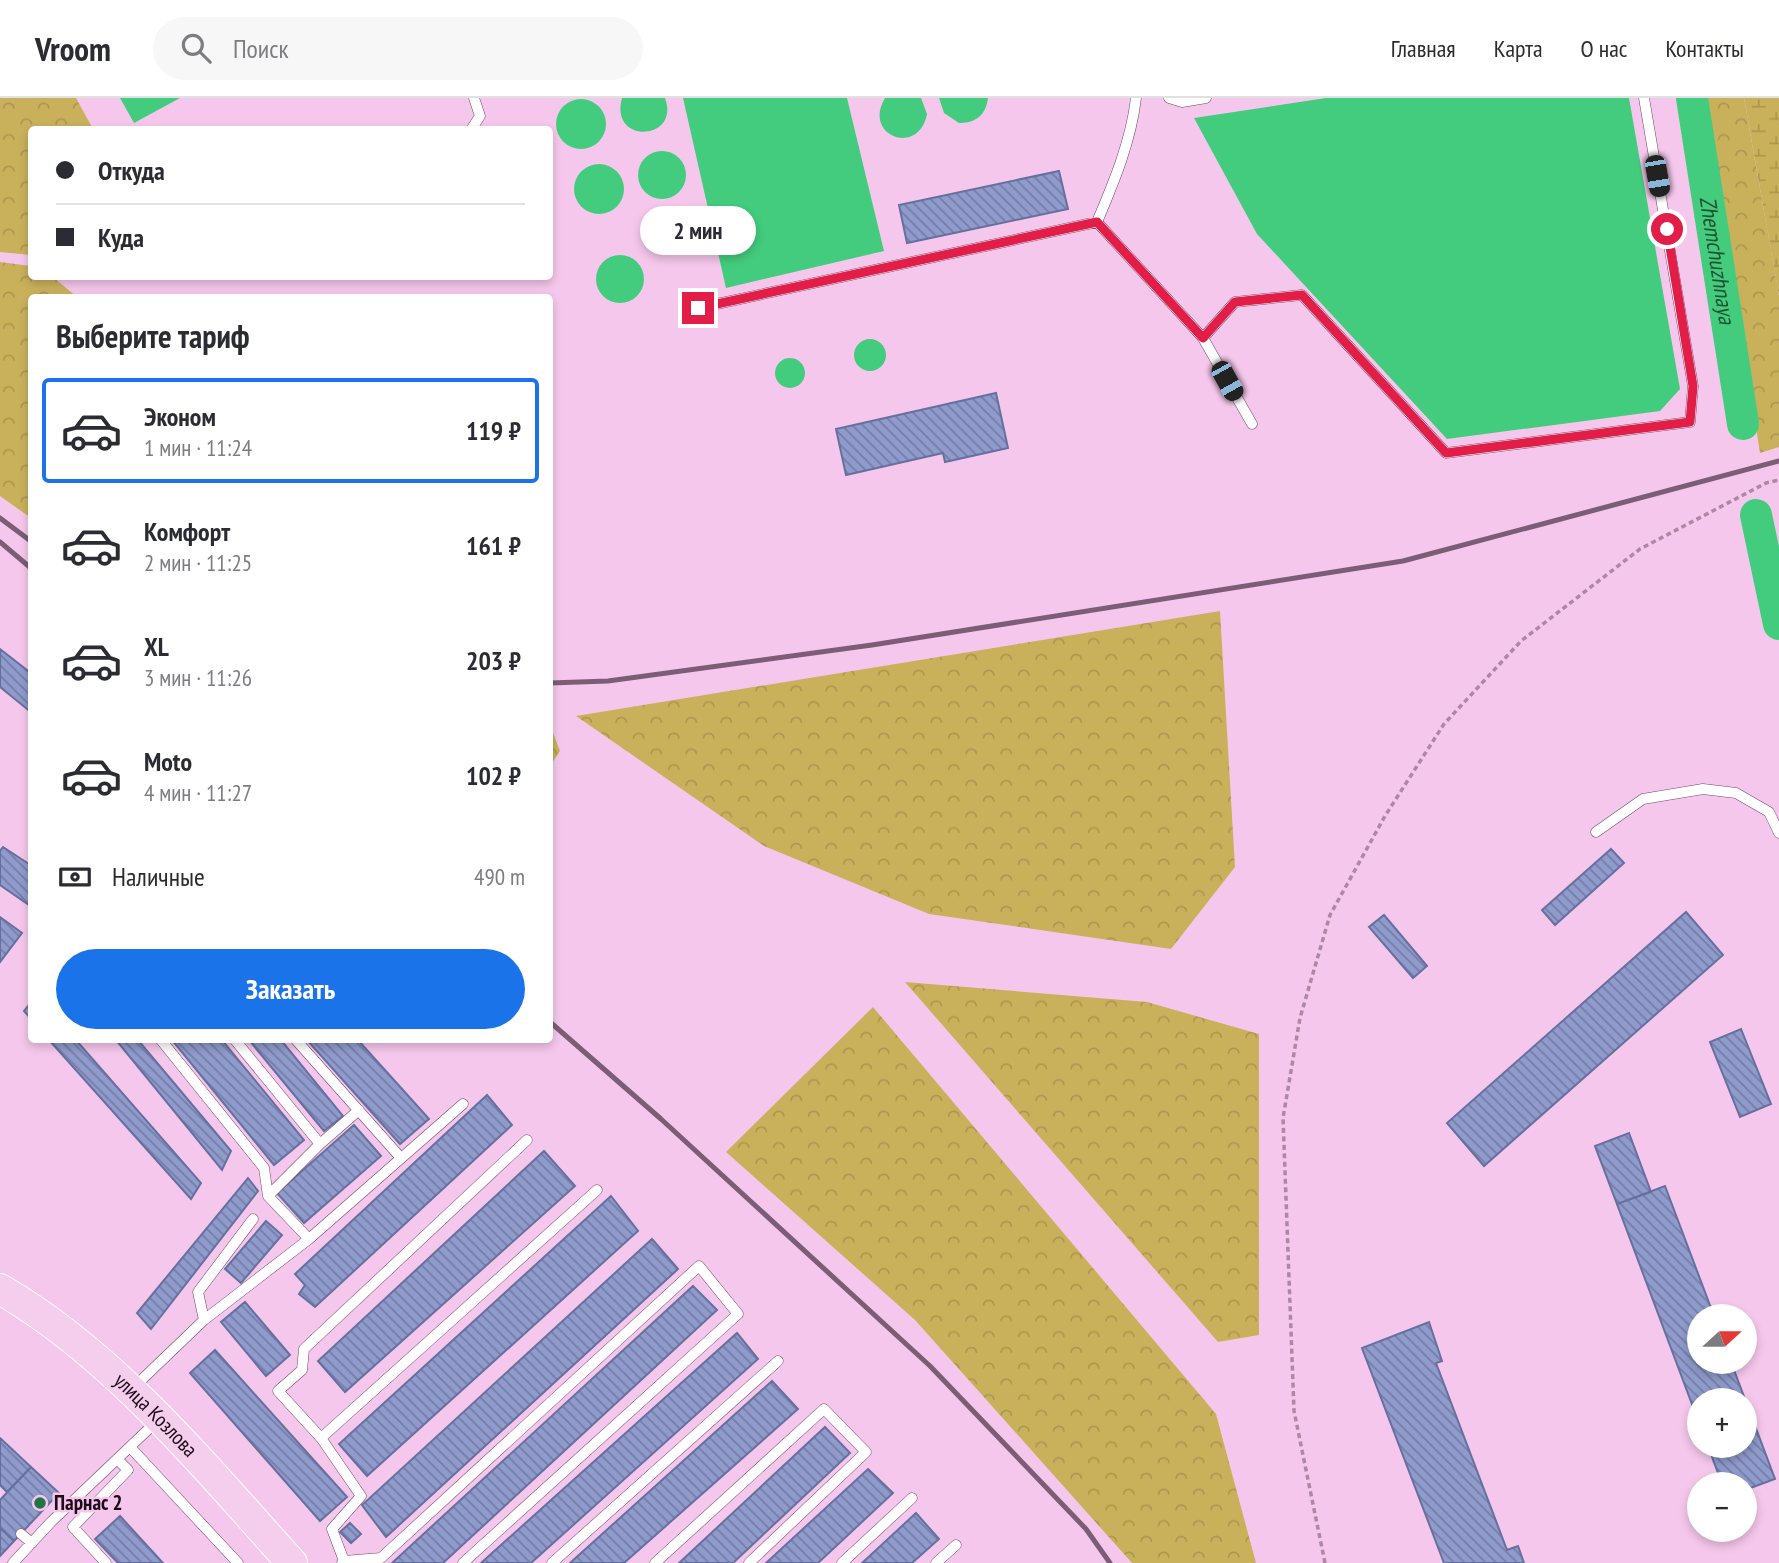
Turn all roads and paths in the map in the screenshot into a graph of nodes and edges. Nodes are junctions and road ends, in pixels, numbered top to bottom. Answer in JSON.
{"nodes":[{"id":1,"x":474,"y":98,"type":"edge"},
{"id":2,"x":1136,"y":98,"type":"edge"},
{"id":3,"x":1169,"y":98,"type":"edge"},
{"id":4,"x":1206,"y":98,"type":"edge"},
{"id":5,"x":1644,"y":98,"type":"edge"},
{"id":6,"x":474,"y":126,"type":"edge"},
{"id":7,"x":1097,"y":222,"type":"junction"},
{"id":8,"x":698,"y":308,"type":"dead end"},
{"id":9,"x":1203,"y":338,"type":"junction"},
{"id":10,"x":1251,"y":424,"type":"dead end"},
{"id":11,"x":1779,"y":480,"type":"edge"},
{"id":12,"x":1596,"y":832,"type":"dead end"},
{"id":13,"x":1779,"y":833,"type":"edge"},
{"id":14,"x":163,"y":1043,"type":"edge"},
{"id":15,"x":237,"y":1043,"type":"edge"},
{"id":16,"x":299,"y":1043,"type":"edge"},
{"id":17,"x":463,"y":1104,"type":"dead end"},
{"id":18,"x":359,"y":1110,"type":"junction"},
{"id":19,"x":527,"y":1140,"type":"dead end"},
{"id":20,"x":320,"y":1144,"type":"junction"},
{"id":21,"x":401,"y":1158,"type":"junction"},
{"id":22,"x":597,"y":1190,"type":"dead end"},
{"id":23,"x":268,"y":1196,"type":"junction"},
{"id":24,"x":253,"y":1219,"type":"dead end"},
{"id":25,"x":309,"y":1239,"type":"junction"},
{"id":26,"x":0,"y":1289,"type":"edge"},
{"id":27,"x":204,"y":1321,"type":"junction"},
{"id":28,"x":778,"y":1361,"type":"dead end"},
{"id":29,"x":130,"y":1391,"type":"junction"},
{"id":30,"x":160,"y":1418,"type":"junction"},
{"id":31,"x":321,"y":1438,"type":"junction"},
{"id":32,"x":130,"y":1447,"type":"junction"},
{"id":33,"x":117,"y":1459,"type":"junction"},
{"id":34,"x":912,"y":1499,"type":"dead end"},
{"id":35,"x":21,"y":1534,"type":"dead end"},
{"id":36,"x":32,"y":1543,"type":"junction"},
{"id":37,"x":956,"y":1545,"type":"dead end"},
{"id":38,"x":344,"y":1562,"type":"edge"},
{"id":39,"x":13,"y":1563,"type":"edge"},
{"id":40,"x":106,"y":1563,"type":"edge"},
{"id":41,"x":237,"y":1563,"type":"edge"},
{"id":42,"x":292,"y":1563,"type":"edge"},
{"id":43,"x":463,"y":1563,"type":"edge"},
{"id":44,"x":552,"y":1563,"type":"edge"},
{"id":45,"x":655,"y":1563,"type":"edge"},
{"id":46,"x":749,"y":1563,"type":"edge"},
{"id":47,"x":842,"y":1563,"type":"edge"},
{"id":48,"x":936,"y":1563,"type":"edge"},
{"id":49,"x":1325,"y":1563,"type":"edge"}],
"edges":[{"from":1,"to":6,"type":"lane"},
{"from":2,"to":7,"type":"lane"},
{"from":3,"to":4,"type":"lane"},
{"from":5,"to":9,"type":"lane"},
{"from":7,"to":8,"type":"lane"},
{"from":7,"to":9,"type":"lane"},
{"from":9,"to":10,"type":"lane"},
{"from":11,"to":49,"type":"path"},
{"from":12,"to":13,"type":"lane"},
{"from":14,"to":23,"type":"lane"},
{"from":15,"to":20,"type":"lane"},
{"from":16,"to":18,"type":"lane"},
{"from":17,"to":21,"type":"lane"},
{"from":18,"to":20,"type":"lane"},
{"from":18,"to":21,"type":"lane"},
{"from":19,"to":31,"type":"lane"},
{"from":20,"to":23,"type":"lane"},
{"from":21,"to":25,"type":"lane"},
{"from":22,"to":31,"type":"lane"},
{"from":23,"to":25,"type":"lane"},
{"from":24,"to":27,"type":"lane"},
{"from":25,"to":27,"type":"lane"},
{"from":26,"to":29,"type":"main road","name":"улица Козлова"},
{"from":27,"to":29,"type":"lane"},
{"from":28,"to":44,"type":"lane"},
{"from":29,"to":30,"type":"main road","name":"улица Козлова"},
{"from":30,"to":32,"type":"lane"},
{"from":30,"to":42,"type":"main road","name":"улица Козлова"},
{"from":31,"to":38,"type":"lane"},
{"from":32,"to":33,"type":"lane"},
{"from":32,"to":41,"type":"lane"},
{"from":33,"to":36,"type":"lane"},
{"from":33,"to":40,"type":"lane"},
{"from":34,"to":47,"type":"lane"},
{"from":35,"to":36,"type":"lane"},
{"from":36,"to":39,"type":"lane"},
{"from":37,"to":48,"type":"lane"},
{"from":38,"to":43,"type":"lane"},
{"from":45,"to":46,"type":"lane"}]}
